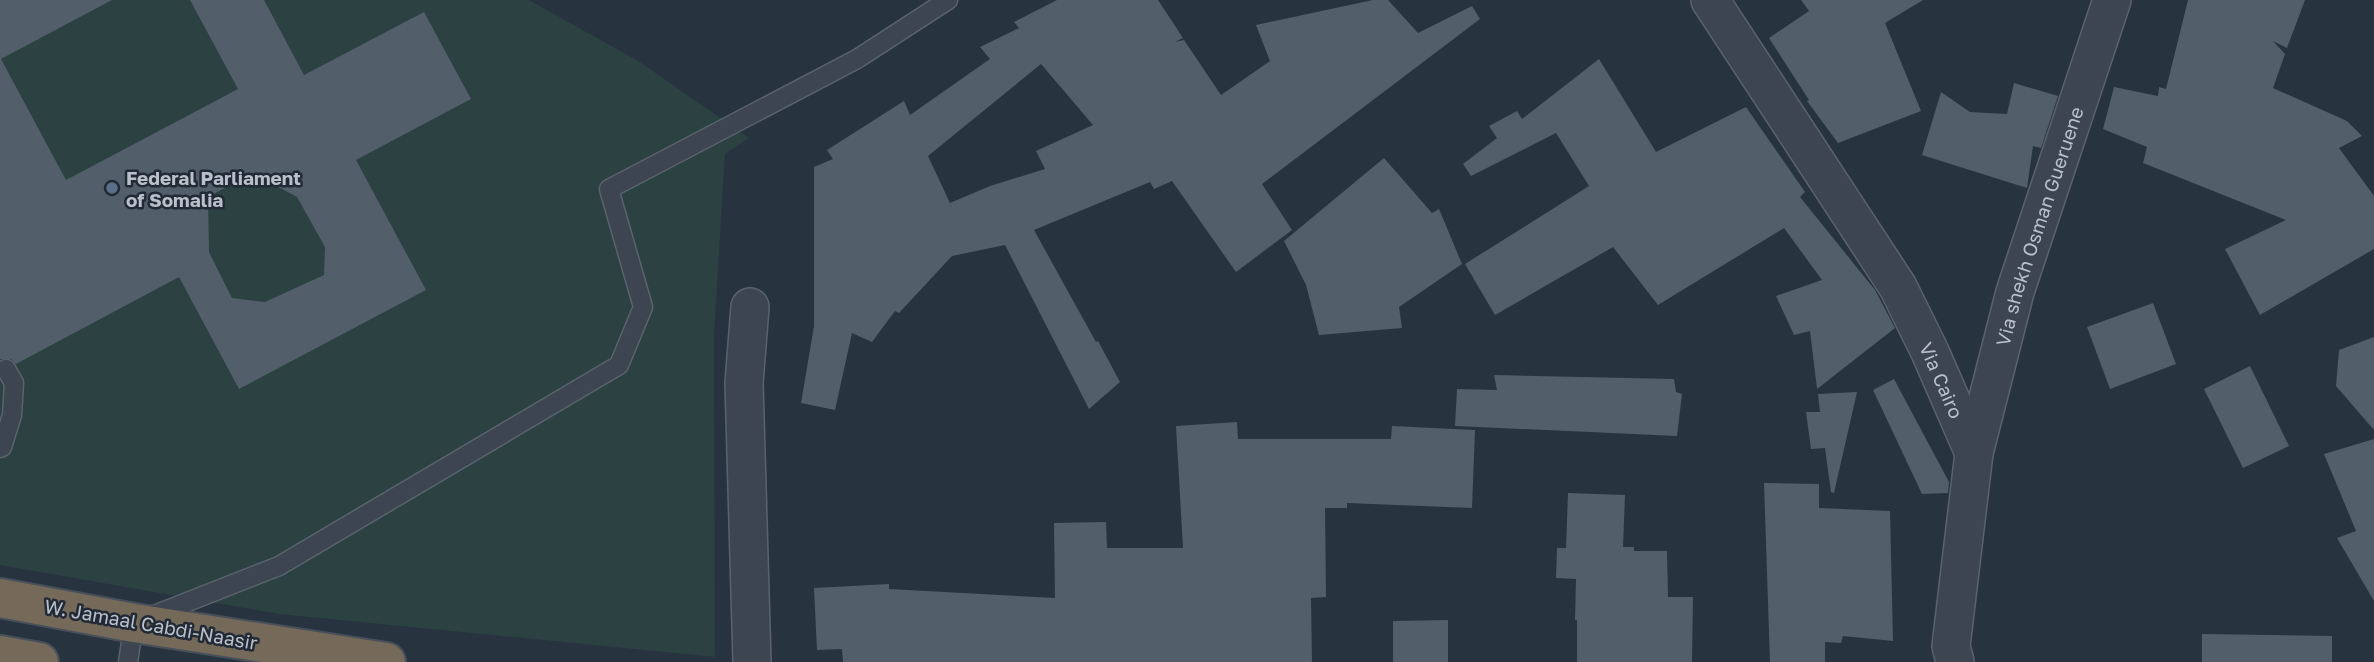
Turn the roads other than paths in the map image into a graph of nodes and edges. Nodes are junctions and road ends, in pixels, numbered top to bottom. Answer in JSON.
{"nodes":[{"id":1,"x":948,"y":0,"type":"edge"},
{"id":2,"x":1710,"y":0,"type":"edge"},
{"id":3,"x":2112,"y":0,"type":"edge"},
{"id":4,"x":750,"y":307,"type":"dead end"},
{"id":5,"x":6,"y":369,"type":"dead end"},
{"id":6,"x":0,"y":448,"type":"edge"},
{"id":7,"x":1974,"y":453,"type":"junction"},
{"id":8,"x":0,"y":598,"type":"edge"},
{"id":9,"x":134,"y":623,"type":"junction"},
{"id":10,"x":0,"y":654,"type":"edge"},
{"id":11,"x":1949,"y":657,"type":"edge"},
{"id":12,"x":39,"y":662,"type":"edge"},
{"id":13,"x":128,"y":662,"type":"edge"},
{"id":14,"x":386,"y":662,"type":"edge"},
{"id":15,"x":752,"y":662,"type":"edge"}],
"edges":[{"from":1,"to":9,"type":"lane"},
{"from":2,"to":7,"type":"street","name":"Via Cairo"},
{"from":3,"to":7,"type":"street","name":"Via shekh Osman Gueruene"},
{"from":4,"to":15,"type":"street"},
{"from":5,"to":6,"type":"lane"},
{"from":7,"to":11,"type":"street"},
{"from":8,"to":9,"type":"highway","name":"W. Jamaal Cabdi-Naasir"},
{"from":9,"to":13,"type":"lane"},
{"from":9,"to":14,"type":"highway","name":"W. Jamaal Cabdi-Naasir"},
{"from":10,"to":12,"type":"highway"}]}
